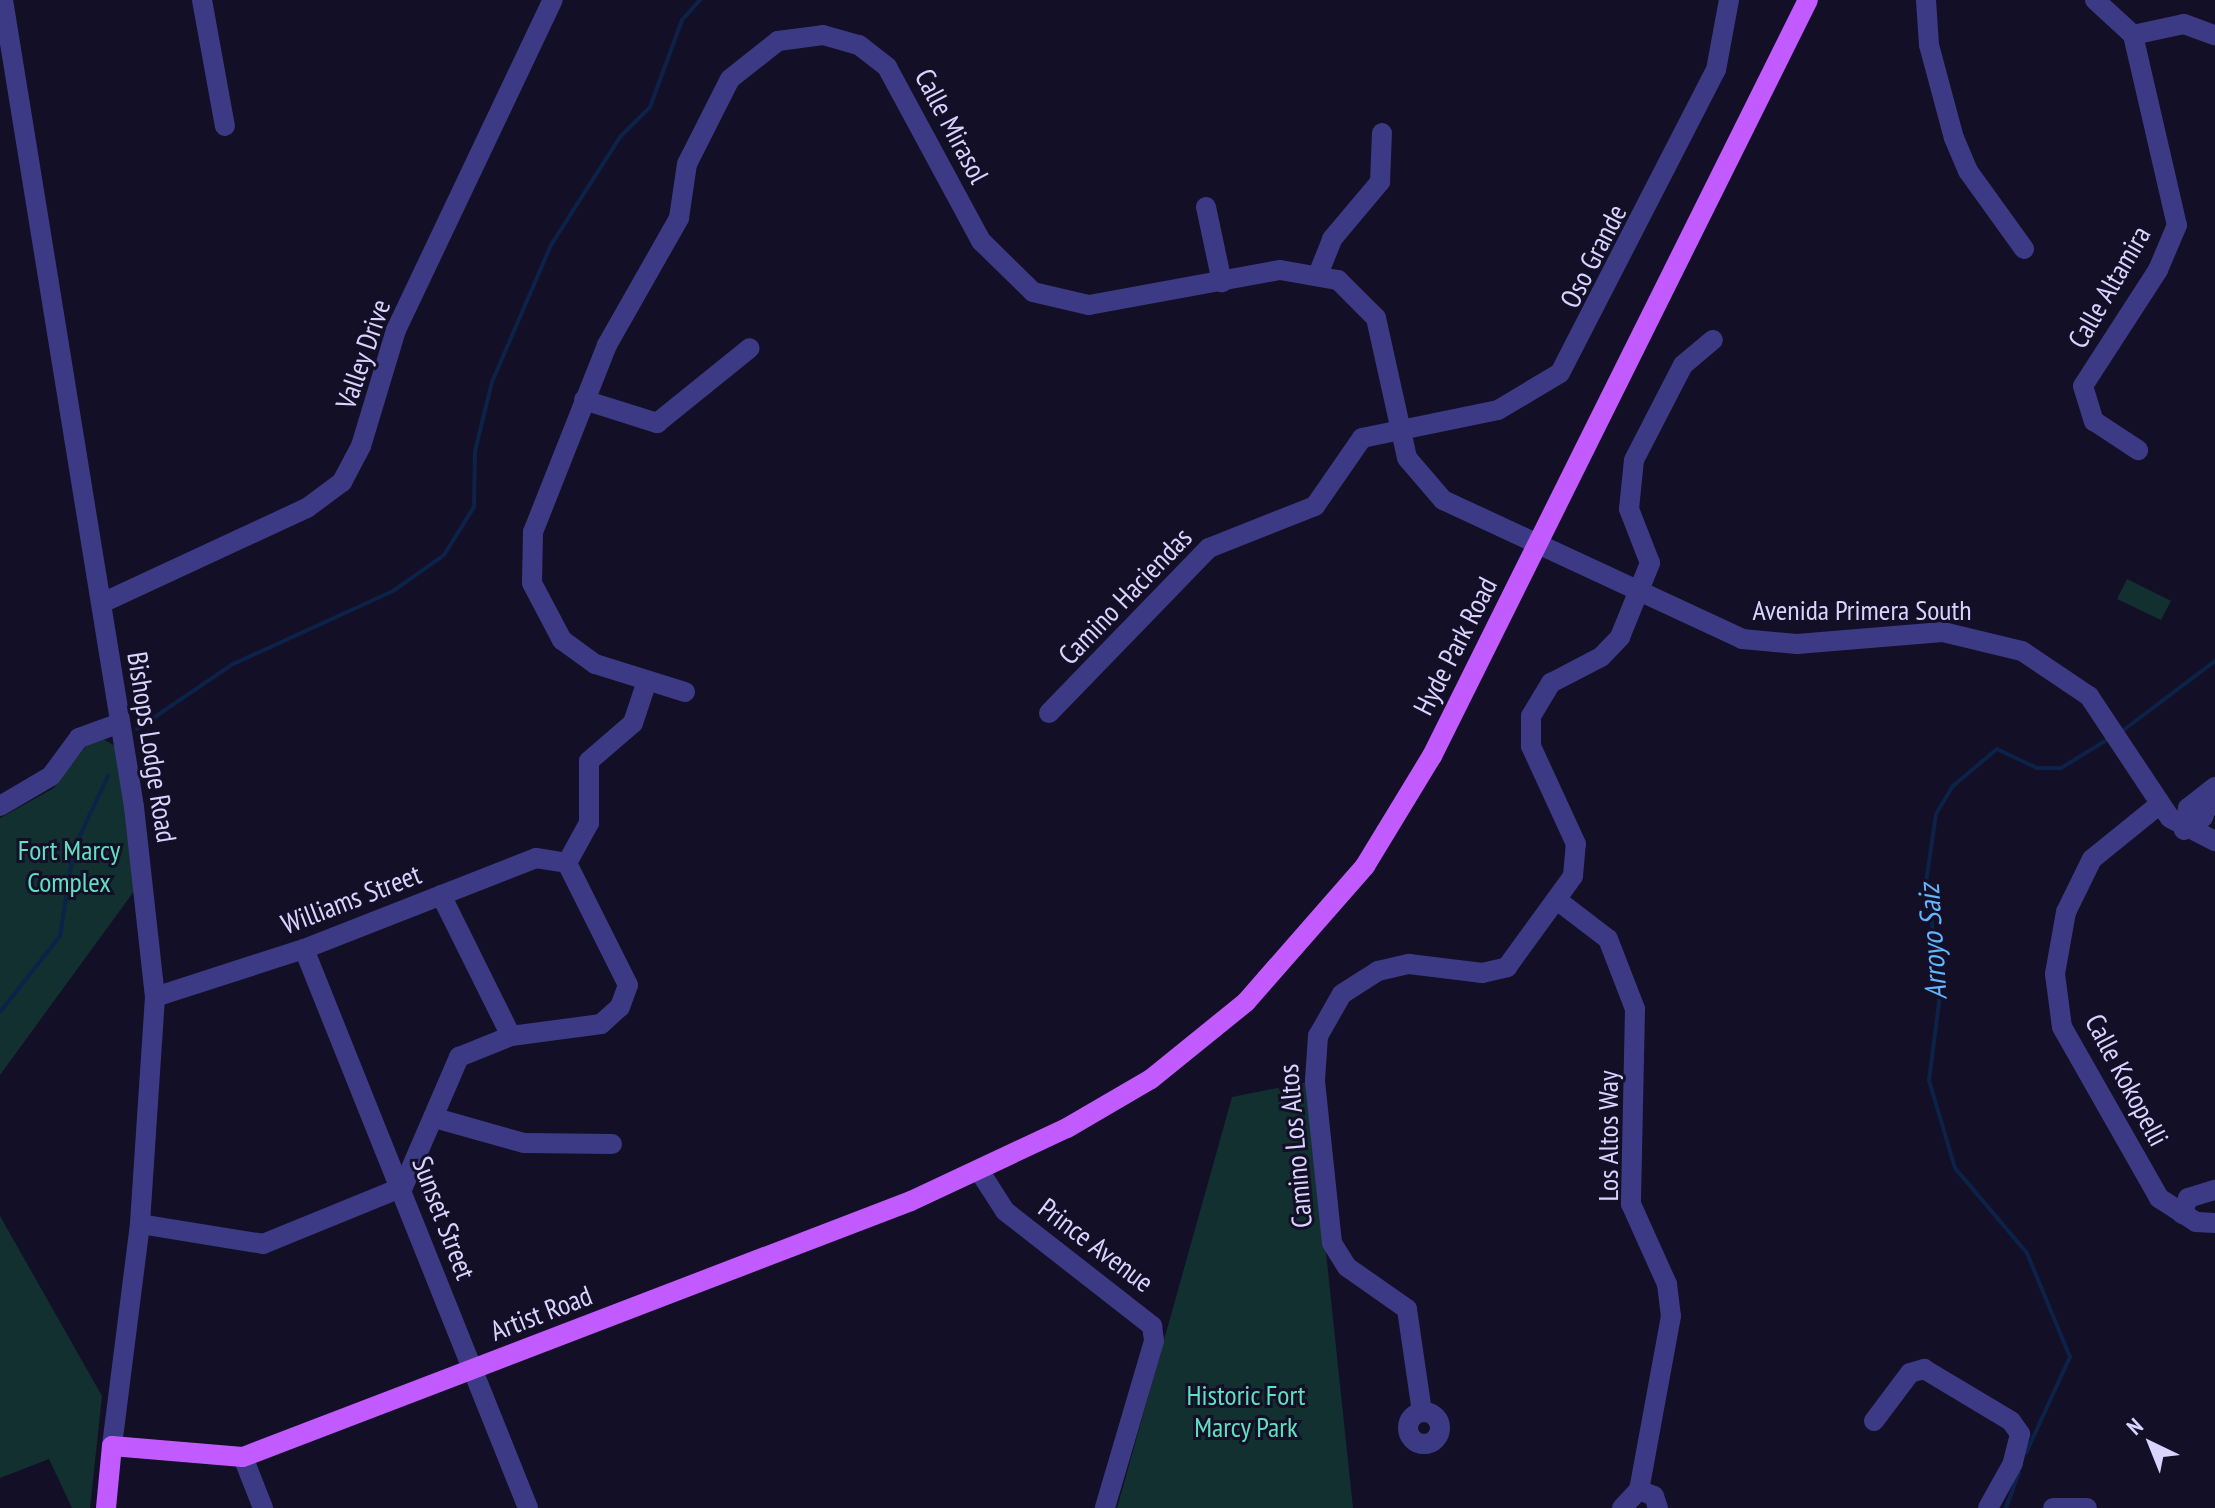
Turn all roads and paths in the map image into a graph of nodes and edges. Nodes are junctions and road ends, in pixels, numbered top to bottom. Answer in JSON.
{"nodes":[{"id":1,"x":3,"y":0,"type":"edge"},
{"id":2,"x":202,"y":0,"type":"edge"},
{"id":3,"x":553,"y":0,"type":"edge"},
{"id":4,"x":1729,"y":0,"type":"edge"},
{"id":5,"x":1808,"y":0,"type":"edge"},
{"id":6,"x":1926,"y":0,"type":"edge"},
{"id":7,"x":2095,"y":0,"type":"edge"},
{"id":8,"x":2133,"y":35,"type":"junction"},
{"id":9,"x":2215,"y":35,"type":"edge"},
{"id":10,"x":225,"y":126,"type":"dead end"},
{"id":11,"x":1382,"y":133,"type":"dead end"},
{"id":12,"x":1206,"y":207,"type":"dead end"},
{"id":13,"x":2024,"y":249,"type":"dead end"},
{"id":14,"x":1319,"y":272,"type":"junction"},
{"id":15,"x":1222,"y":282,"type":"junction"},
{"id":16,"x":1713,"y":340,"type":"dead end"},
{"id":17,"x":750,"y":348,"type":"dead end"},
{"id":18,"x":584,"y":400,"type":"junction"},
{"id":19,"x":1399,"y":428,"type":"junction"},
{"id":20,"x":2138,"y":450,"type":"dead end"},
{"id":21,"x":1538,"y":544,"type":"junction"},
{"id":22,"x":1639,"y":594,"type":"junction"},
{"id":23,"x":102,"y":603,"type":"junction"},
{"id":24,"x":647,"y":681,"type":"junction"},
{"id":25,"x":685,"y":692,"type":"dead end"},
{"id":26,"x":1049,"y":713,"type":"dead end"},
{"id":27,"x":120,"y":723,"type":"junction"},
{"id":28,"x":2215,"y":788,"type":"edge"},
{"id":29,"x":2160,"y":804,"type":"junction"},
{"id":30,"x":0,"y":806,"type":"edge"},
{"id":31,"x":2184,"y":830,"type":"junction"},
{"id":32,"x":2215,"y":841,"type":"edge"},
{"id":33,"x":567,"y":863,"type":"junction"},
{"id":34,"x":441,"y":895,"type":"junction"},
{"id":35,"x":1557,"y":900,"type":"junction"},
{"id":36,"x":304,"y":949,"type":"junction"},
{"id":37,"x":155,"y":997,"type":"junction"},
{"id":38,"x":511,"y":1036,"type":"junction"},
{"id":39,"x":435,"y":1118,"type":"junction"},
{"id":40,"x":612,"y":1144,"type":"dead end"},
{"id":41,"x":980,"y":1172,"type":"junction"},
{"id":42,"x":403,"y":1187,"type":"junction"},
{"id":43,"x":2215,"y":1190,"type":"edge"},
{"id":44,"x":2182,"y":1214,"type":"junction"},
{"id":45,"x":2215,"y":1223,"type":"edge"},
{"id":46,"x":140,"y":1224,"type":"junction"},
{"id":47,"x":472,"y":1370,"type":"junction"},
{"id":48,"x":1422,"y":1412,"type":"dead end"},
{"id":49,"x":1874,"y":1421,"type":"dead end"},
{"id":50,"x":112,"y":1446,"type":"junction"},
{"id":51,"x":243,"y":1457,"type":"junction"},
{"id":52,"x":1639,"y":1490,"type":"junction"},
{"id":53,"x":106,"y":1508,"type":"edge"},
{"id":54,"x":263,"y":1508,"type":"edge"},
{"id":55,"x":528,"y":1508,"type":"edge"},
{"id":56,"x":1105,"y":1508,"type":"edge"},
{"id":57,"x":1622,"y":1508,"type":"edge"},
{"id":58,"x":1658,"y":1508,"type":"edge"},
{"id":59,"x":1988,"y":1508,"type":"edge"},
{"id":60,"x":2053,"y":1508,"type":"edge"},
{"id":61,"x":2087,"y":1508,"type":"edge"}],
"edges":[{"from":1,"to":23,"type":"street","name":"Bishops Lodge Road"},
{"from":2,"to":10,"type":"street"},
{"from":3,"to":23,"type":"street","name":"Valley Drive"},
{"from":4,"to":19,"type":"street","name":"Oso Grande"},
{"from":5,"to":21,"type":"main road","name":"Hyde Park Road"},
{"from":6,"to":13,"type":"street"},
{"from":7,"to":8,"type":"street"},
{"from":8,"to":9,"type":"street"},
{"from":8,"to":20,"type":"street","name":"Calle Altamira"},
{"from":11,"to":14,"type":"street"},
{"from":12,"to":15,"type":"street"},
{"from":14,"to":15,"type":"street","name":"Calle Mirasol"},
{"from":14,"to":19,"type":"street","name":"Calle Mirasol"},
{"from":15,"to":18,"type":"street","name":"Calle Mirasol"},
{"from":16,"to":22,"type":"street","name":"Camino Los Altos"},
{"from":17,"to":18,"type":"street"},
{"from":18,"to":24,"type":"street","name":"Calle Mirasol"},
{"from":19,"to":21,"type":"street","name":"Calle Mirasol"},
{"from":19,"to":26,"type":"street","name":"Camino Haciendas"},
{"from":21,"to":22,"type":"street","name":"Avenida Primera South"},
{"from":21,"to":41,"type":"main road","name":"Hyde Park Road"},
{"from":22,"to":29,"type":"street","name":"Avenida Primera South"},
{"from":22,"to":35,"type":"street","name":"Camino Los Altos"},
{"from":23,"to":27,"type":"street","name":"Bishops Lodge Road"},
{"from":24,"to":25,"type":"street","name":"Calle Mirasol"},
{"from":24,"to":33,"type":"street"},
{"from":27,"to":30,"type":"street"},
{"from":27,"to":37,"type":"street","name":"Bishops Lodge Road"},
{"from":28,"to":31,"type":"street"},
{"from":29,"to":31,"type":"street","name":"Avenida Primera South"},
{"from":29,"to":44,"type":"street","name":"Calle Kokopelli"},
{"from":31,"to":32,"type":"street","name":"Avenida Primera South"},
{"from":33,"to":34,"type":"street","name":"Williams Street"},
{"from":33,"to":38,"type":"street"},
{"from":34,"to":36,"type":"street","name":"Williams Street"},
{"from":34,"to":38,"type":"street"},
{"from":35,"to":48,"type":"street","name":"Camino Los Altos"},
{"from":35,"to":52,"type":"street","name":"Los Altos Way"},
{"from":36,"to":37,"type":"street","name":"Williams Street"},
{"from":36,"to":42,"type":"street","name":"Sunset Street"},
{"from":37,"to":46,"type":"street","name":"Bishops Lodge Road"},
{"from":38,"to":39,"type":"street"},
{"from":39,"to":40,"type":"street"},
{"from":39,"to":42,"type":"street"},
{"from":41,"to":47,"type":"main road","name":"Artist Road"},
{"from":41,"to":56,"type":"street","name":"Prince Avenue"},
{"from":42,"to":46,"type":"street"},
{"from":42,"to":47,"type":"street","name":"Sunset Street"},
{"from":43,"to":44,"type":"street"},
{"from":44,"to":45,"type":"street","name":"Calle Kokopelli"},
{"from":46,"to":50,"type":"street","name":"Bishops Lodge Road"},
{"from":47,"to":51,"type":"main road","name":"Artist Road"},
{"from":47,"to":55,"type":"street","name":"Sunset Street"},
{"from":49,"to":59,"type":"street"},
{"from":50,"to":51,"type":"main road","name":"Artist Road"},
{"from":50,"to":53,"type":"main road","name":"Bishops Lodge Road"},
{"from":51,"to":54,"type":"street"},
{"from":52,"to":57,"type":"street"},
{"from":52,"to":58,"type":"street"},
{"from":60,"to":61,"type":"street"}]}
